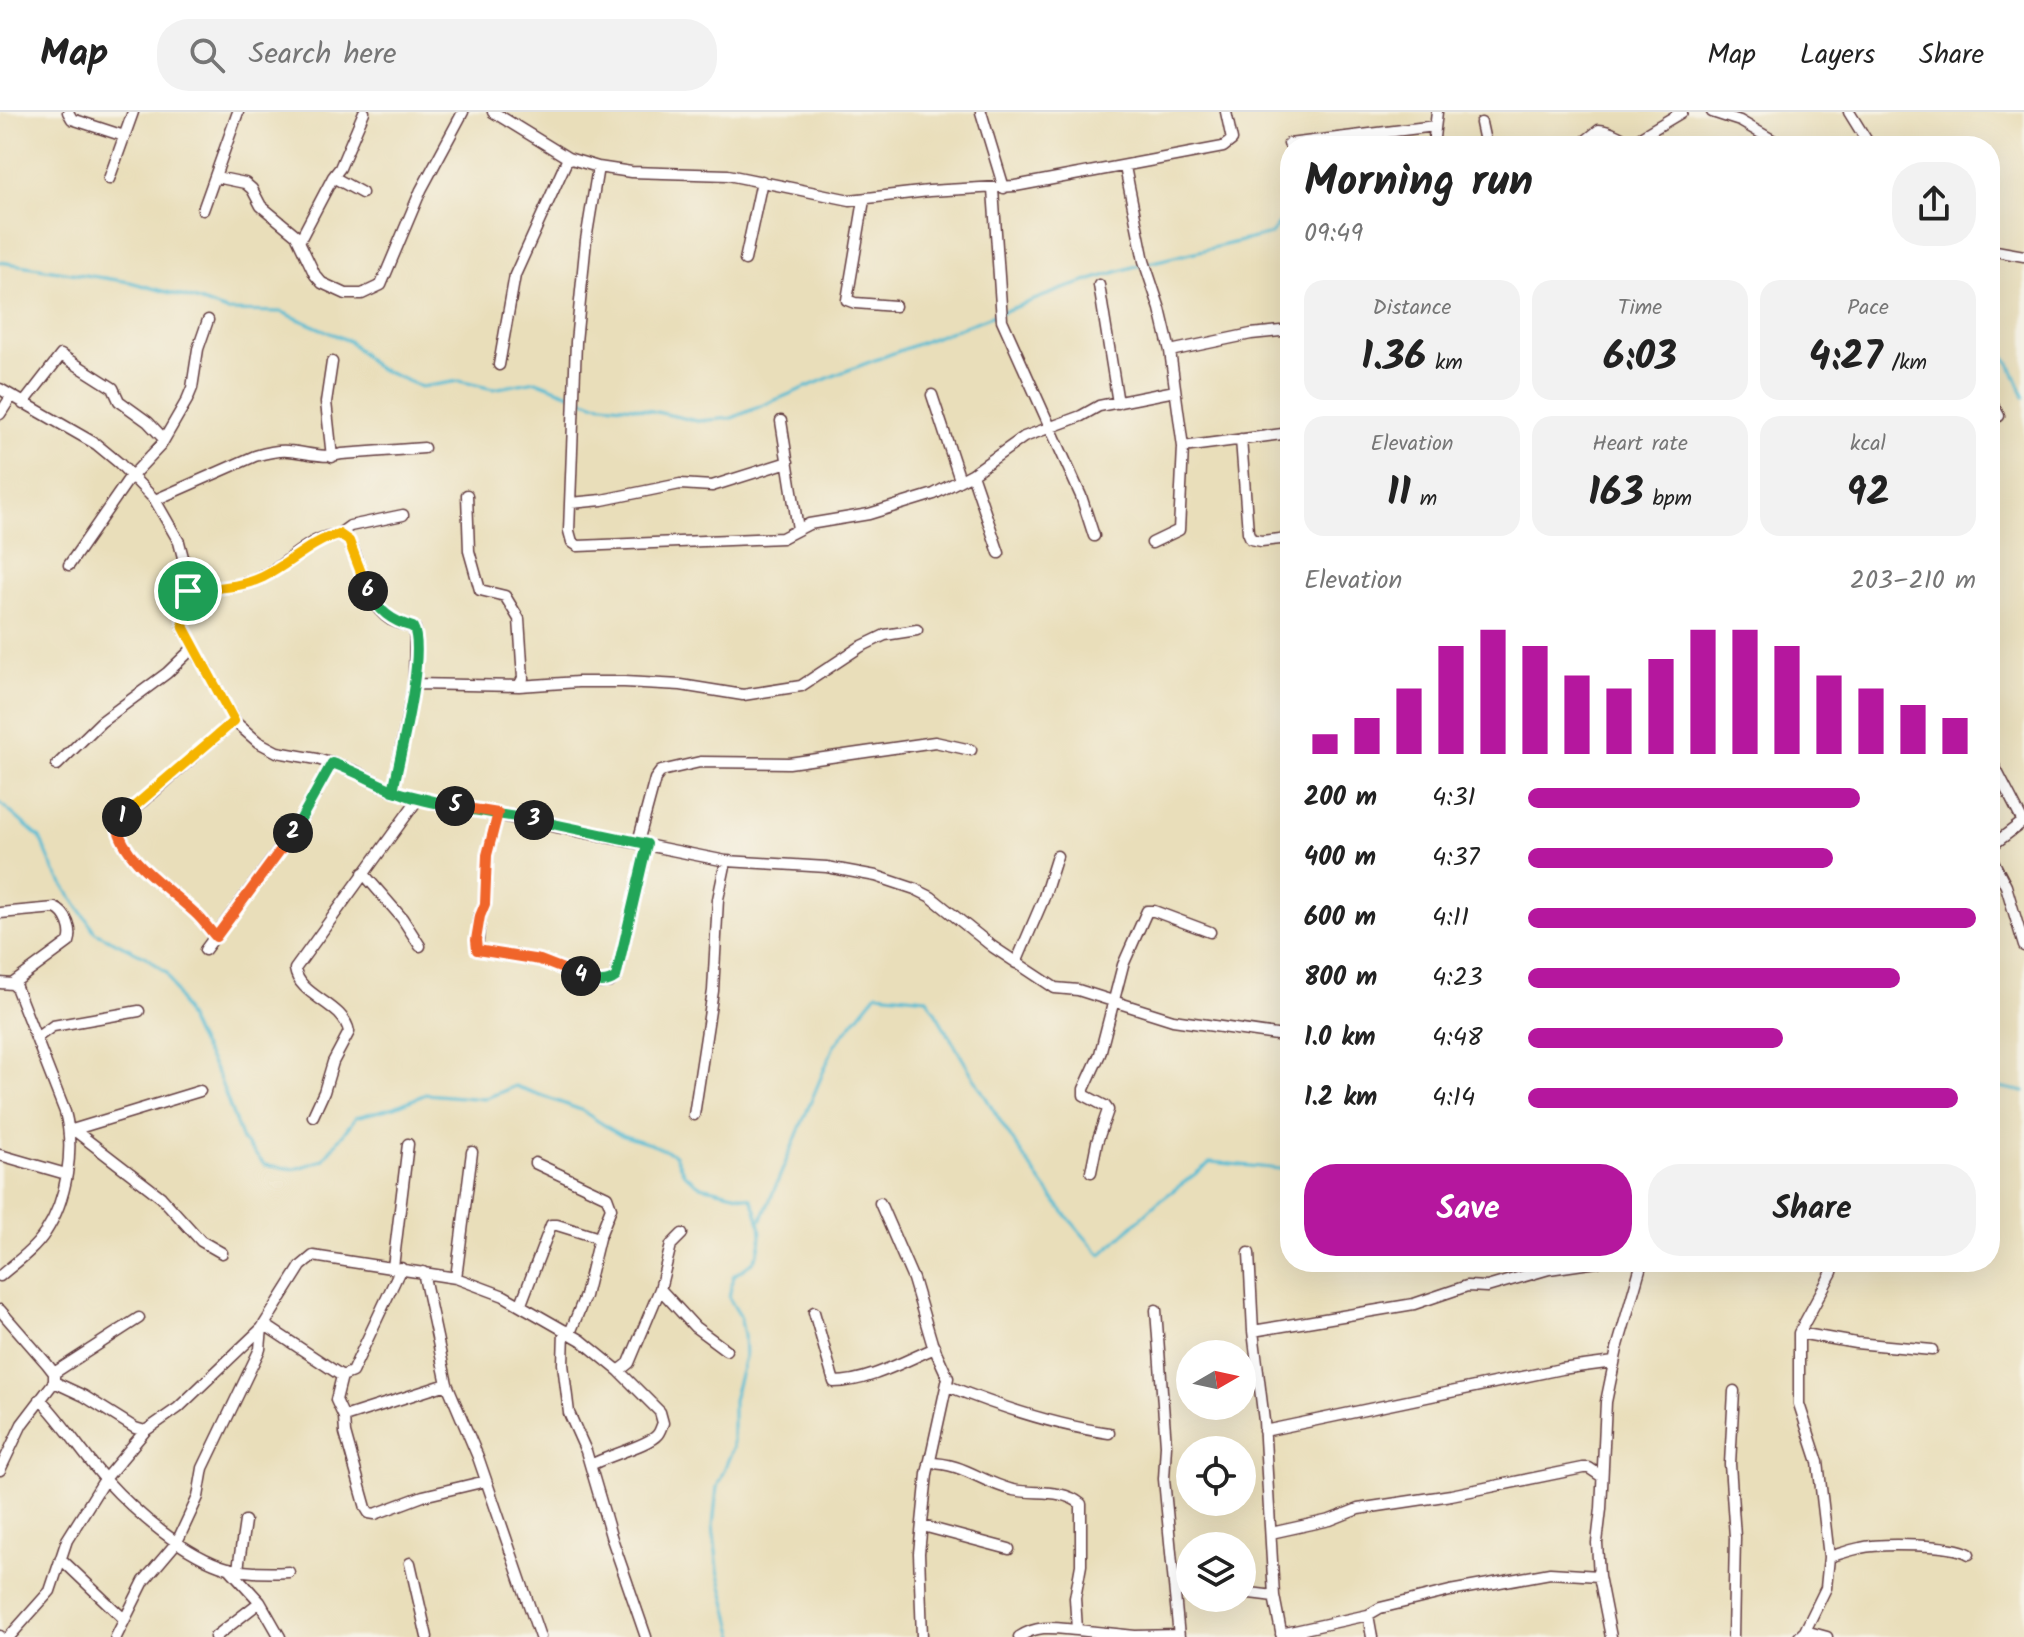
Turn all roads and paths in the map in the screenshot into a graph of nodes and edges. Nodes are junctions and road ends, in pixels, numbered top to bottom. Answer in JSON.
{"nodes":[{"id":1,"x":68,"y":112,"type":"edge"},
{"id":2,"x":133,"y":112,"type":"edge"},
{"id":3,"x":238,"y":112,"type":"edge"},
{"id":4,"x":364,"y":112,"type":"edge"},
{"id":5,"x":463,"y":112,"type":"edge"},
{"id":6,"x":493,"y":112,"type":"edge"},
{"id":7,"x":981,"y":112,"type":"edge"},
{"id":8,"x":1226,"y":112,"type":"edge"},
{"id":9,"x":1437,"y":112,"type":"edge"},
{"id":10,"x":1682,"y":112,"type":"edge"},
{"id":11,"x":1712,"y":112,"type":"edge"},
{"id":12,"x":1849,"y":112,"type":"edge"},
{"id":13,"x":508,"y":116,"type":"edge"},
{"id":14,"x":1743,"y":116,"type":"edge"},
{"id":15,"x":1481,"y":123,"type":"dead end"},
{"id":16,"x":1435,"y":126,"type":"junction"},
{"id":17,"x":124,"y":136,"type":"junction"},
{"id":18,"x":1354,"y":136,"type":"edge"},
{"id":19,"x":1434,"y":136,"type":"edge"},
{"id":20,"x":1484,"y":136,"type":"edge"},
{"id":21,"x":1592,"y":136,"type":"edge"},
{"id":22,"x":1615,"y":136,"type":"edge"},
{"id":23,"x":1648,"y":136,"type":"edge"},
{"id":24,"x":1770,"y":136,"type":"edge"},
{"id":25,"x":1864,"y":136,"type":"edge"},
{"id":26,"x":568,"y":158,"type":"junction"},
{"id":27,"x":598,"y":167,"type":"junction"},
{"id":28,"x":1125,"y":167,"type":"junction"},
{"id":29,"x":216,"y":177,"type":"junction"},
{"id":30,"x":333,"y":177,"type":"junction"},
{"id":31,"x":109,"y":179,"type":"dead end"},
{"id":32,"x":762,"y":181,"type":"junction"},
{"id":33,"x":998,"y":188,"type":"junction"},
{"id":34,"x":362,"y":193,"type":"dead end"},
{"id":35,"x":864,"y":200,"type":"junction"},
{"id":36,"x":203,"y":210,"type":"dead end"},
{"id":37,"x":300,"y":240,"type":"junction"},
{"id":38,"x":2000,"y":252,"type":"edge"},
{"id":39,"x":2024,"y":256,"type":"edge"},
{"id":40,"x":745,"y":260,"type":"dead end"},
{"id":41,"x":1099,"y":285,"type":"dead end"},
{"id":42,"x":895,"y":306,"type":"dead end"},
{"id":43,"x":208,"y":320,"type":"dead end"},
{"id":44,"x":1280,"y":331,"type":"edge"},
{"id":45,"x":1170,"y":351,"type":"junction"},
{"id":46,"x":332,"y":362,"type":"dead end"},
{"id":47,"x":499,"y":365,"type":"dead end"},
{"id":48,"x":0,"y":389,"type":"edge"},
{"id":49,"x":1175,"y":391,"type":"junction"},
{"id":50,"x":932,"y":395,"type":"dead end"},
{"id":51,"x":11,"y":397,"type":"junction"},
{"id":52,"x":1118,"y":403,"type":"junction"},
{"id":53,"x":23,"y":404,"type":"junction"},
{"id":54,"x":0,"y":414,"type":"edge"},
{"id":55,"x":781,"y":421,"type":"dead end"},
{"id":56,"x":1050,"y":426,"type":"junction"},
{"id":57,"x":1280,"y":434,"type":"edge"},
{"id":58,"x":164,"y":439,"type":"junction"},
{"id":59,"x":1241,"y":439,"type":"junction"},
{"id":60,"x":1183,"y":447,"type":"junction"},
{"id":61,"x":424,"y":448,"type":"dead end"},
{"id":62,"x":332,"y":457,"type":"junction"},
{"id":63,"x":788,"y":462,"type":"junction"},
{"id":64,"x":972,"y":474,"type":"junction"},
{"id":65,"x":131,"y":478,"type":"junction"},
{"id":66,"x":960,"y":480,"type":"junction"},
{"id":67,"x":467,"y":495,"type":"dead end"},
{"id":68,"x":155,"y":500,"type":"junction"},
{"id":69,"x":571,"y":503,"type":"junction"},
{"id":70,"x":403,"y":515,"type":"dead end"},
{"id":71,"x":798,"y":529,"type":"junction"},
{"id":72,"x":339,"y":534,"type":"junction"},
{"id":73,"x":1094,"y":536,"type":"dead end"},
{"id":74,"x":1280,"y":539,"type":"edge"},
{"id":75,"x":1152,"y":543,"type":"dead end"},
{"id":76,"x":999,"y":553,"type":"dead end"},
{"id":77,"x":69,"y":565,"type":"dead end"},
{"id":78,"x":188,"y":591,"type":"junction"},
{"id":79,"x":917,"y":630,"type":"dead end"},
{"id":80,"x":193,"y":648,"type":"junction"},
{"id":81,"x":414,"y":684,"type":"junction"},
{"id":82,"x":519,"y":686,"type":"junction"},
{"id":83,"x":234,"y":721,"type":"junction"},
{"id":84,"x":971,"y":750,"type":"dead end"},
{"id":85,"x":332,"y":763,"type":"junction"},
{"id":86,"x":57,"y":765,"type":"dead end"},
{"id":87,"x":2000,"y":777,"type":"edge"},
{"id":88,"x":393,"y":791,"type":"junction"},
{"id":89,"x":418,"y":799,"type":"junction"},
{"id":90,"x":498,"y":813,"type":"junction"},
{"id":91,"x":2023,"y":822,"type":"edge"},
{"id":92,"x":2000,"y":839,"type":"edge"},
{"id":93,"x":643,"y":843,"type":"junction"},
{"id":94,"x":1057,"y":856,"type":"dead end"},
{"id":95,"x":726,"y":861,"type":"junction"},
{"id":96,"x":363,"y":873,"type":"junction"},
{"id":97,"x":2000,"y":874,"type":"edge"},
{"id":98,"x":0,"y":913,"type":"edge"},
{"id":99,"x":1210,"y":932,"type":"dead end"},
{"id":100,"x":216,"y":937,"type":"junction"},
{"id":101,"x":420,"y":946,"type":"dead end"},
{"id":102,"x":2024,"y":946,"type":"edge"},
{"id":103,"x":205,"y":950,"type":"dead end"},
{"id":104,"x":1016,"y":963,"type":"junction"},
{"id":105,"x":6,"y":983,"type":"edge"},
{"id":106,"x":1114,"y":1002,"type":"junction"},
{"id":107,"x":139,"y":1011,"type":"dead end"},
{"id":108,"x":1280,"y":1036,"type":"edge"},
{"id":109,"x":36,"y":1038,"type":"junction"},
{"id":110,"x":200,"y":1091,"type":"dead end"},
{"id":111,"x":694,"y":1115,"type":"dead end"},
{"id":112,"x":313,"y":1116,"type":"dead end"},
{"id":113,"x":72,"y":1130,"type":"junction"},
{"id":114,"x":408,"y":1144,"type":"dead end"},
{"id":115,"x":472,"y":1152,"type":"dead end"},
{"id":116,"x":0,"y":1155,"type":"edge"},
{"id":117,"x":535,"y":1163,"type":"dead end"},
{"id":118,"x":1091,"y":1172,"type":"dead end"},
{"id":119,"x":66,"y":1174,"type":"junction"},
{"id":120,"x":880,"y":1203,"type":"dead end"},
{"id":121,"x":682,"y":1234,"type":"dead end"},
{"id":122,"x":599,"y":1238,"type":"junction"},
{"id":123,"x":222,"y":1253,"type":"dead end"},
{"id":124,"x":1249,"y":1253,"type":"dead end"},
{"id":125,"x":397,"y":1268,"type":"junction"},
{"id":126,"x":423,"y":1272,"type":"junction"},
{"id":127,"x":1539,"y":1272,"type":"edge"},
{"id":128,"x":1639,"y":1272,"type":"edge"},
{"id":129,"x":1832,"y":1272,"type":"edge"},
{"id":130,"x":0,"y":1276,"type":"edge"},
{"id":131,"x":456,"y":1278,"type":"junction"},
{"id":132,"x":660,"y":1289,"type":"junction"},
{"id":133,"x":521,"y":1304,"type":"junction"},
{"id":134,"x":0,"y":1310,"type":"edge"},
{"id":135,"x":1156,"y":1310,"type":"dead end"},
{"id":136,"x":814,"y":1312,"type":"dead end"},
{"id":137,"x":139,"y":1318,"type":"dead end"},
{"id":138,"x":263,"y":1327,"type":"junction"},
{"id":139,"x":567,"y":1331,"type":"junction"},
{"id":140,"x":1253,"y":1331,"type":"junction"},
{"id":141,"x":1799,"y":1333,"type":"junction"},
{"id":142,"x":935,"y":1348,"type":"junction"},
{"id":143,"x":726,"y":1350,"type":"dead end"},
{"id":144,"x":1932,"y":1350,"type":"dead end"},
{"id":145,"x":1614,"y":1362,"type":"junction"},
{"id":146,"x":619,"y":1371,"type":"junction"},
{"id":147,"x":342,"y":1376,"type":"junction"},
{"id":148,"x":54,"y":1377,"type":"junction"},
{"id":149,"x":447,"y":1384,"type":"junction"},
{"id":150,"x":948,"y":1386,"type":"junction"},
{"id":151,"x":1734,"y":1391,"type":"dead end"},
{"id":152,"x":40,"y":1399,"type":"junction"},
{"id":153,"x":344,"y":1417,"type":"junction"},
{"id":154,"x":145,"y":1431,"type":"junction"},
{"id":155,"x":1264,"y":1431,"type":"junction"},
{"id":156,"x":1109,"y":1433,"type":"dead end"},
{"id":157,"x":929,"y":1463,"type":"junction"},
{"id":158,"x":591,"y":1465,"type":"junction"},
{"id":159,"x":0,"y":1470,"type":"edge"},
{"id":160,"x":1601,"y":1476,"type":"junction"},
{"id":161,"x":105,"y":1479,"type":"junction"},
{"id":162,"x":486,"y":1481,"type":"junction"},
{"id":163,"x":245,"y":1521,"type":"dead end"},
{"id":164,"x":923,"y":1526,"type":"junction"},
{"id":165,"x":1271,"y":1533,"type":"junction"},
{"id":166,"x":177,"y":1542,"type":"junction"},
{"id":167,"x":1009,"y":1549,"type":"dead end"},
{"id":168,"x":1969,"y":1554,"type":"dead end"},
{"id":169,"x":1829,"y":1557,"type":"junction"},
{"id":170,"x":61,"y":1559,"type":"junction"},
{"id":171,"x":410,"y":1563,"type":"dead end"},
{"id":172,"x":234,"y":1569,"type":"junction"},
{"id":173,"x":289,"y":1572,"type":"dead end"},
{"id":174,"x":1599,"y":1576,"type":"junction"},
{"id":175,"x":1175,"y":1591,"type":"joint"},
{"id":176,"x":1256,"y":1594,"type":"edge"},
{"id":177,"x":1274,"y":1596,"type":"junction"},
{"id":178,"x":260,"y":1602,"type":"junction"},
{"id":179,"x":1368,"y":1615,"type":"junction"},
{"id":180,"x":124,"y":1619,"type":"junction"},
{"id":181,"x":1077,"y":1630,"type":"junction"},
{"id":182,"x":1802,"y":1634,"type":"edge"},
{"id":183,"x":1178,"y":1636,"type":"edge"},
{"id":184,"x":1282,"y":1636,"type":"edge"},
{"id":185,"x":9,"y":1637,"type":"edge"},
{"id":186,"x":116,"y":1637,"type":"edge"},
{"id":187,"x":215,"y":1637,"type":"edge"},
{"id":188,"x":280,"y":1637,"type":"edge"},
{"id":189,"x":427,"y":1637,"type":"edge"},
{"id":190,"x":540,"y":1637,"type":"edge"},
{"id":191,"x":646,"y":1637,"type":"edge"},
{"id":192,"x":922,"y":1637,"type":"edge"},
{"id":193,"x":1019,"y":1637,"type":"edge"},
{"id":194,"x":1372,"y":1637,"type":"edge"},
{"id":195,"x":1611,"y":1637,"type":"edge"},
{"id":196,"x":1733,"y":1637,"type":"edge"},
{"id":197,"x":1827,"y":1637,"type":"edge"}],
"edges":[{"from":1,"to":17,"type":"street"},
{"from":2,"to":17,"type":"street"},
{"from":3,"to":29,"type":"street"},
{"from":4,"to":30,"type":"street"},
{"from":5,"to":37,"type":"street"},
{"from":6,"to":13,"type":"street"},
{"from":7,"to":33,"type":"street"},
{"from":8,"to":28,"type":"street"},
{"from":9,"to":16,"type":"street"},
{"from":10,"to":23,"type":"street"},
{"from":11,"to":14,"type":"street"},
{"from":12,"to":25,"type":"street"},
{"from":13,"to":26,"type":"street"},
{"from":14,"to":24,"type":"street"},
{"from":15,"to":20,"type":"street"},
{"from":16,"to":18,"type":"street"},
{"from":16,"to":19,"type":"street"},
{"from":17,"to":31,"type":"street"},
{"from":21,"to":22,"type":"street"},
{"from":26,"to":27,"type":"street"},
{"from":26,"to":47,"type":"street"},
{"from":27,"to":32,"type":"street"},
{"from":27,"to":69,"type":"street"},
{"from":28,"to":33,"type":"street"},
{"from":28,"to":45,"type":"street"},
{"from":29,"to":36,"type":"street"},
{"from":29,"to":37,"type":"street"},
{"from":30,"to":34,"type":"street"},
{"from":30,"to":37,"type":"street"},
{"from":32,"to":35,"type":"street"},
{"from":32,"to":40,"type":"street"},
{"from":33,"to":35,"type":"street"},
{"from":33,"to":56,"type":"street"},
{"from":35,"to":42,"type":"street"},
{"from":38,"to":39,"type":"street"},
{"from":41,"to":52,"type":"street"},
{"from":43,"to":58,"type":"street"},
{"from":44,"to":45,"type":"street"},
{"from":45,"to":49,"type":"street"},
{"from":46,"to":62,"type":"street"},
{"from":48,"to":51,"type":"street"},
{"from":49,"to":52,"type":"street"},
{"from":49,"to":60,"type":"street"},
{"from":50,"to":66,"type":"street"},
{"from":51,"to":53,"type":"street"},
{"from":51,"to":54,"type":"street"},
{"from":52,"to":56,"type":"street"},
{"from":53,"to":58,"type":"street"},
{"from":53,"to":65,"type":"street"},
{"from":55,"to":63,"type":"street"},
{"from":56,"to":64,"type":"street"},
{"from":56,"to":73,"type":"street"},
{"from":57,"to":59,"type":"street"},
{"from":58,"to":65,"type":"street"},
{"from":59,"to":60,"type":"street"},
{"from":59,"to":74,"type":"street"},
{"from":60,"to":75,"type":"street"},
{"from":61,"to":62,"type":"street"},
{"from":62,"to":68,"type":"street"},
{"from":63,"to":69,"type":"street"},
{"from":63,"to":71,"type":"street"},
{"from":64,"to":66,"type":"street"},
{"from":64,"to":76,"type":"street"},
{"from":65,"to":68,"type":"street"},
{"from":65,"to":77,"type":"street"},
{"from":66,"to":71,"type":"street"},
{"from":67,"to":82,"type":"street"},
{"from":68,"to":78,"type":"street"},
{"from":69,"to":71,"type":"street"},
{"from":70,"to":72,"type":"street"},
{"from":72,"to":78,"type":"street"},
{"from":72,"to":81,"type":"street"},
{"from":78,"to":80,"type":"street"},
{"from":79,"to":82,"type":"street"},
{"from":80,"to":83,"type":"street"},
{"from":80,"to":86,"type":"street"},
{"from":81,"to":82,"type":"street"},
{"from":81,"to":88,"type":"street"},
{"from":83,"to":85,"type":"street"},
{"from":83,"to":100,"type":"street"},
{"from":84,"to":93,"type":"street"},
{"from":85,"to":88,"type":"street"},
{"from":85,"to":100,"type":"street"},
{"from":87,"to":91,"type":"street"},
{"from":88,"to":89,"type":"street"},
{"from":89,"to":90,"type":"street"},
{"from":89,"to":96,"type":"street"},
{"from":90,"to":93,"type":"street"},
{"from":90,"to":93,"type":"street"},
{"from":91,"to":92,"type":"street"},
{"from":93,"to":95,"type":"street"},
{"from":94,"to":104,"type":"street"},
{"from":95,"to":104,"type":"street"},
{"from":95,"to":111,"type":"street"},
{"from":96,"to":101,"type":"street"},
{"from":96,"to":112,"type":"street"},
{"from":97,"to":102,"type":"street"},
{"from":98,"to":105,"type":"street"},
{"from":99,"to":106,"type":"street"},
{"from":100,"to":103,"type":"street"},
{"from":104,"to":106,"type":"street"},
{"from":105,"to":109,"type":"street"},
{"from":106,"to":108,"type":"street"},
{"from":106,"to":118,"type":"street"},
{"from":107,"to":109,"type":"street"},
{"from":109,"to":113,"type":"street"},
{"from":110,"to":113,"type":"street"},
{"from":113,"to":119,"type":"street"},
{"from":113,"to":123,"type":"street"},
{"from":114,"to":125,"type":"street"},
{"from":115,"to":131,"type":"street"},
{"from":116,"to":119,"type":"street"},
{"from":117,"to":122,"type":"street"},
{"from":119,"to":130,"type":"street"},
{"from":120,"to":142,"type":"street"},
{"from":121,"to":132,"type":"street"},
{"from":122,"to":133,"type":"street"},
{"from":122,"to":139,"type":"street"},
{"from":124,"to":140,"type":"street"},
{"from":125,"to":126,"type":"street"},
{"from":125,"to":138,"type":"street"},
{"from":125,"to":147,"type":"street"},
{"from":126,"to":131,"type":"street"},
{"from":126,"to":149,"type":"street"},
{"from":127,"to":140,"type":"street"},
{"from":128,"to":145,"type":"street"},
{"from":129,"to":141,"type":"street"},
{"from":131,"to":133,"type":"street"},
{"from":132,"to":143,"type":"street"},
{"from":132,"to":146,"type":"street"},
{"from":133,"to":139,"type":"street"},
{"from":134,"to":148,"type":"street"},
{"from":135,"to":175,"type":"street"},
{"from":136,"to":142,"type":"street"},
{"from":137,"to":148,"type":"street"},
{"from":138,"to":147,"type":"street"},
{"from":138,"to":154,"type":"street"},
{"from":138,"to":166,"type":"street"},
{"from":139,"to":146,"type":"street"},
{"from":139,"to":158,"type":"street"},
{"from":140,"to":155,"type":"street"},
{"from":141,"to":144,"type":"street"},
{"from":141,"to":169,"type":"street"},
{"from":142,"to":150,"type":"street"},
{"from":145,"to":155,"type":"street"},
{"from":145,"to":160,"type":"street"},
{"from":146,"to":158,"type":"street"},
{"from":147,"to":153,"type":"street"},
{"from":148,"to":152,"type":"street"},
{"from":148,"to":154,"type":"street"},
{"from":149,"to":153,"type":"street"},
{"from":149,"to":162,"type":"street"},
{"from":150,"to":156,"type":"street"},
{"from":150,"to":157,"type":"street"},
{"from":151,"to":196,"type":"street"},
{"from":152,"to":159,"type":"street"},
{"from":152,"to":161,"type":"street"},
{"from":153,"to":162,"type":"street"},
{"from":154,"to":161,"type":"street"},
{"from":155,"to":165,"type":"street"},
{"from":157,"to":164,"type":"street"},
{"from":157,"to":181,"type":"street"},
{"from":158,"to":191,"type":"street"},
{"from":160,"to":165,"type":"street"},
{"from":160,"to":174,"type":"street"},
{"from":161,"to":166,"type":"street"},
{"from":161,"to":170,"type":"street"},
{"from":162,"to":190,"type":"street"},
{"from":163,"to":172,"type":"street"},
{"from":164,"to":167,"type":"street"},
{"from":164,"to":192,"type":"street"},
{"from":165,"to":177,"type":"street"},
{"from":166,"to":172,"type":"street"},
{"from":166,"to":180,"type":"street"},
{"from":168,"to":169,"type":"street"},
{"from":169,"to":182,"type":"street"},
{"from":170,"to":180,"type":"street"},
{"from":170,"to":185,"type":"street"},
{"from":171,"to":189,"type":"street"},
{"from":172,"to":173,"type":"street"},
{"from":172,"to":178,"type":"street"},
{"from":174,"to":179,"type":"street"},
{"from":174,"to":195,"type":"street"},
{"from":175,"to":183,"type":"street"},
{"from":176,"to":177,"type":"street"},
{"from":177,"to":184,"type":"street"},
{"from":178,"to":187,"type":"street"},
{"from":178,"to":188,"type":"street"},
{"from":179,"to":184,"type":"street"},
{"from":179,"to":194,"type":"street"},
{"from":180,"to":186,"type":"street"},
{"from":181,"to":183,"type":"street"},
{"from":181,"to":193,"type":"street"},
{"from":182,"to":197,"type":"street"}]}
